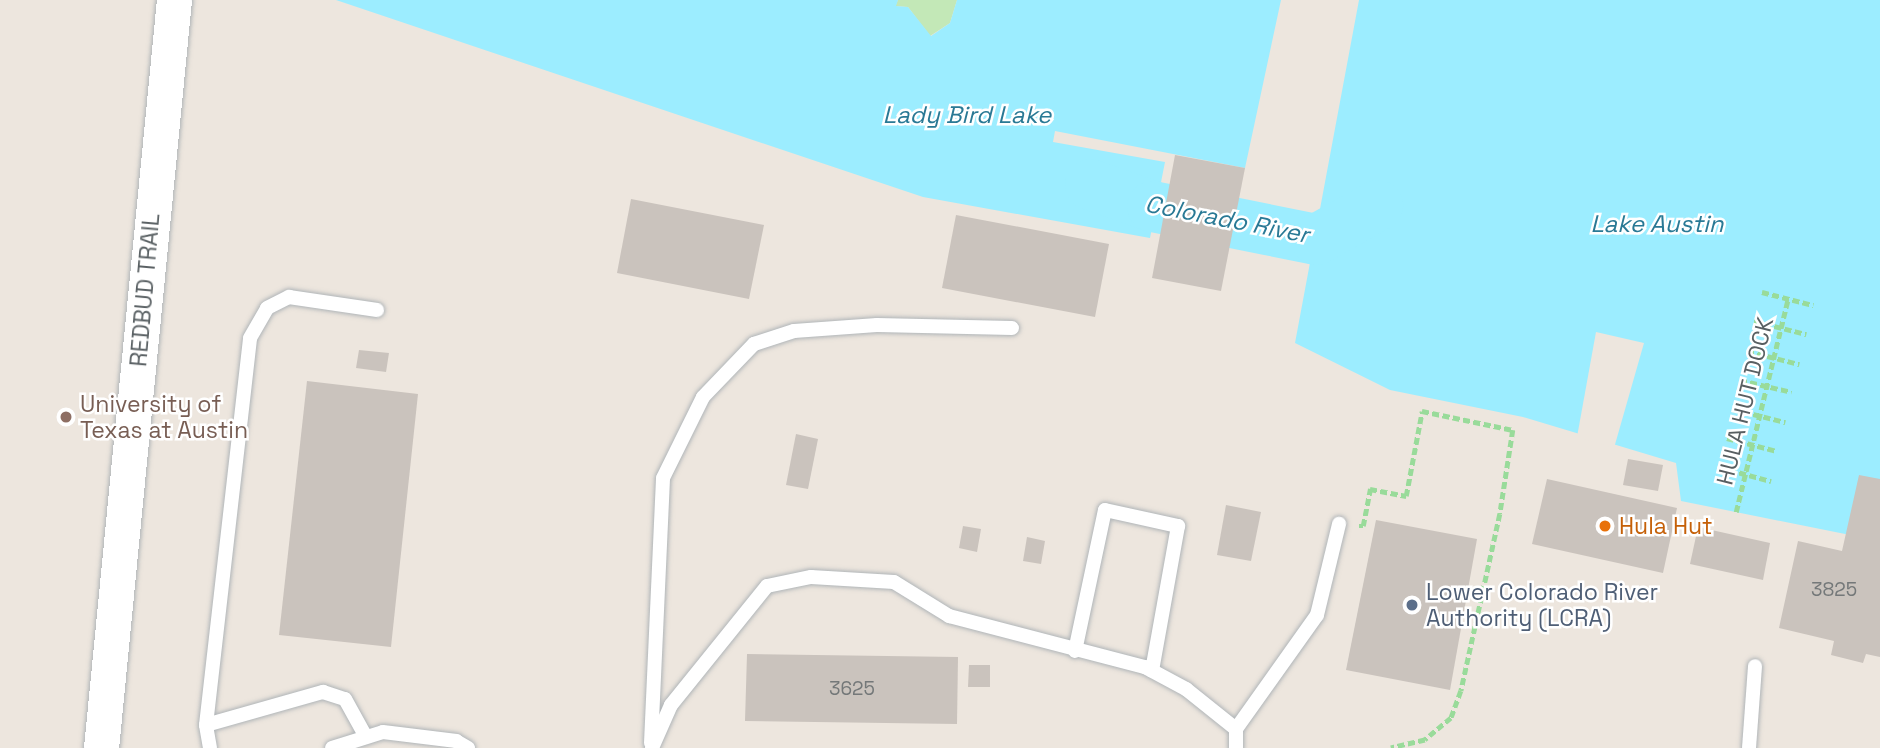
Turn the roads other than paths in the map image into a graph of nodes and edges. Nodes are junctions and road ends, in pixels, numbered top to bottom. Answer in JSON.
{"nodes":[{"id":1,"x":174,"y":0,"type":"edge"},
{"id":2,"x":377,"y":310,"type":"dead end"},
{"id":3,"x":1012,"y":328,"type":"dead end"},
{"id":4,"x":1339,"y":524,"type":"road end"},
{"id":5,"x":1075,"y":651,"type":"junction"},
{"id":6,"x":1755,"y":666,"type":"dead end"},
{"id":7,"x":1152,"y":671,"type":"junction"},
{"id":8,"x":206,"y":725,"type":"junction"},
{"id":9,"x":1237,"y":729,"type":"junction"},
{"id":10,"x":366,"y":737,"type":"junction"},
{"id":11,"x":101,"y":748,"type":"edge"},
{"id":12,"x":210,"y":748,"type":"edge"},
{"id":13,"x":332,"y":748,"type":"edge"},
{"id":14,"x":468,"y":748,"type":"edge"},
{"id":15,"x":651,"y":748,"type":"edge"},
{"id":16,"x":1236,"y":748,"type":"edge"},
{"id":17,"x":1749,"y":748,"type":"edge"}],
"edges":[{"from":1,"to":11,"type":"street","name":"REDBUD TRAIL"},
{"from":2,"to":8,"type":"lane"},
{"from":3,"to":15,"type":"lane"},
{"from":4,"to":9,"type":"lane"},
{"from":5,"to":7,"type":"lane"},
{"from":5,"to":7,"type":"lane"},
{"from":5,"to":15,"type":"lane"},
{"from":6,"to":17,"type":"lane"},
{"from":7,"to":9,"type":"lane"},
{"from":8,"to":10,"type":"lane"},
{"from":8,"to":12,"type":"lane"},
{"from":9,"to":16,"type":"lane"},
{"from":10,"to":13,"type":"lane"},
{"from":10,"to":14,"type":"lane"}]}
